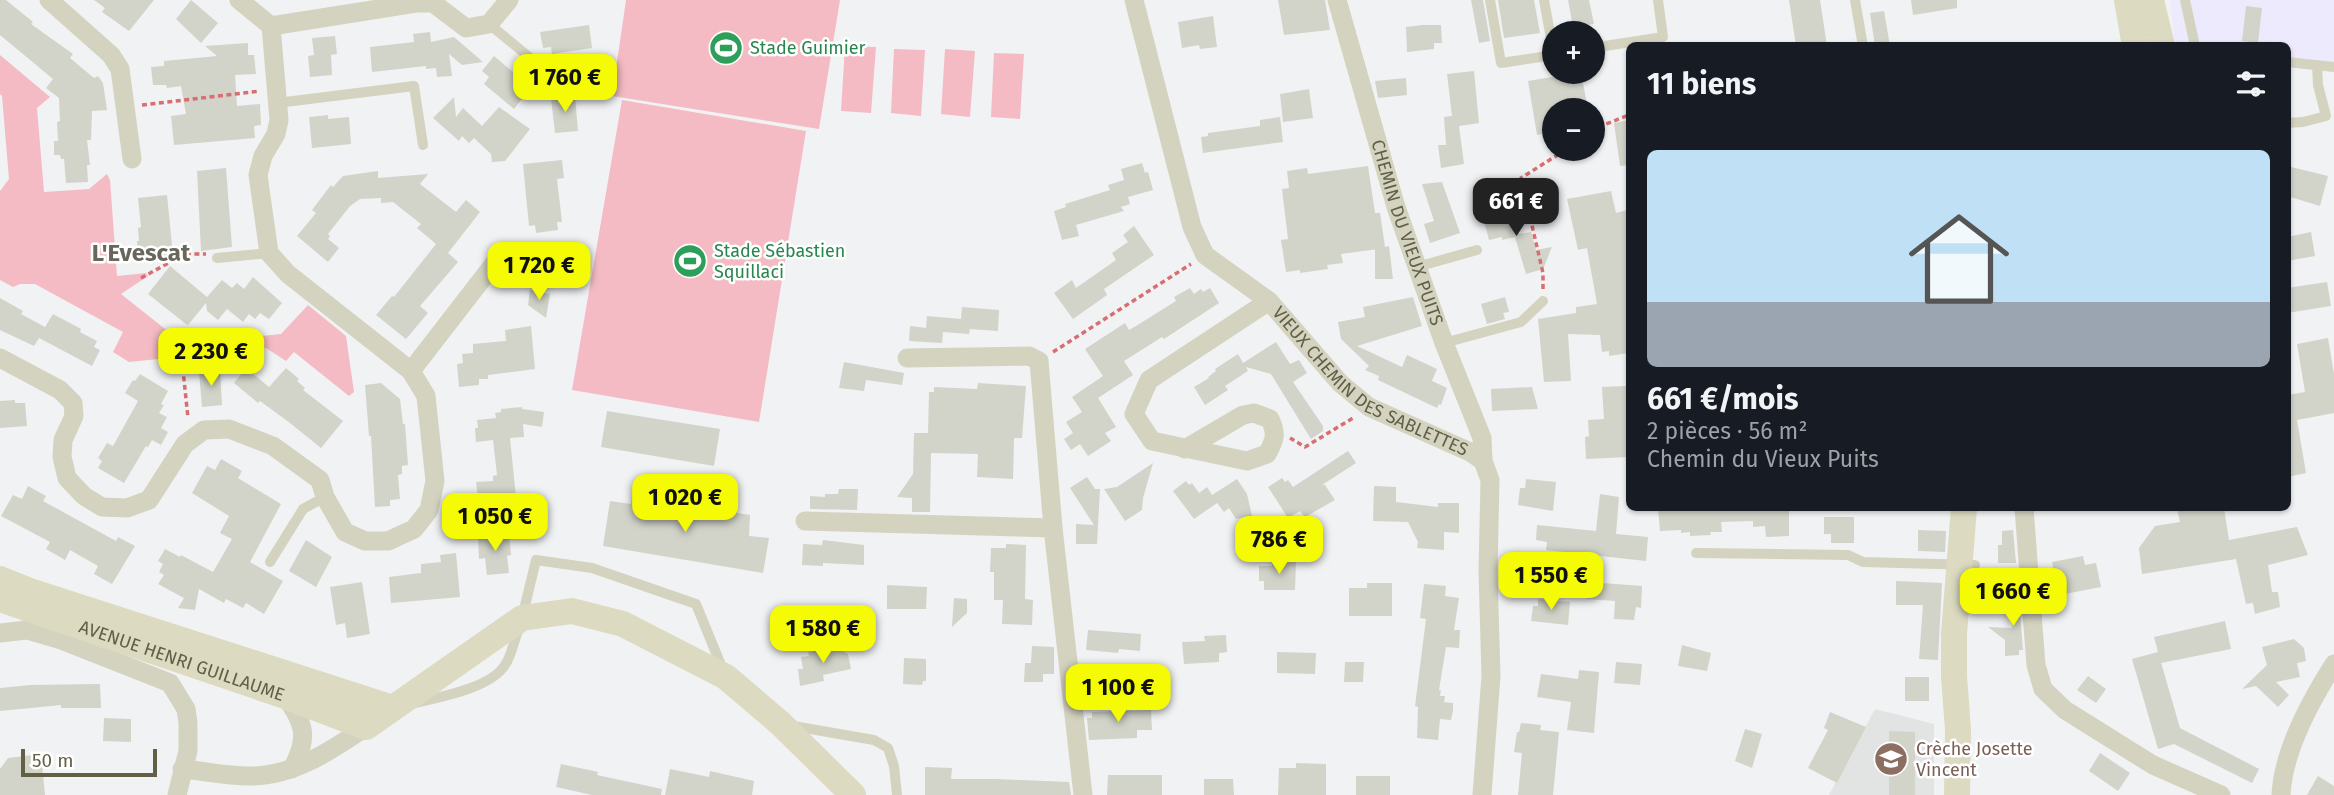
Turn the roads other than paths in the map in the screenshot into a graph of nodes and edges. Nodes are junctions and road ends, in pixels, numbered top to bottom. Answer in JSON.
{"nodes":[{"id":1,"x":49,"y":0,"type":"edge"},
{"id":2,"x":239,"y":0,"type":"edge"},
{"id":3,"x":509,"y":0,"type":"edge"},
{"id":4,"x":1134,"y":0,"type":"edge"},
{"id":5,"x":1337,"y":0,"type":"edge"},
{"id":6,"x":1490,"y":0,"type":"edge"},
{"id":7,"x":1544,"y":0,"type":"edge"},
{"id":8,"x":1658,"y":0,"type":"edge"},
{"id":9,"x":1855,"y":0,"type":"edge"},
{"id":10,"x":2127,"y":0,"type":"edge"},
{"id":11,"x":2151,"y":0,"type":"edge"},
{"id":12,"x":2185,"y":0,"type":"edge"},
{"id":13,"x":1548,"y":21,"type":"edge"},
{"id":14,"x":489,"y":24,"type":"junction"},
{"id":15,"x":271,"y":26,"type":"junction"},
{"id":16,"x":1664,"y":41,"type":"edge"},
{"id":17,"x":1862,"y":42,"type":"edge"},
{"id":18,"x":2134,"y":42,"type":"edge"},
{"id":19,"x":2164,"y":42,"type":"edge"},
{"id":20,"x":2194,"y":42,"type":"edge"},
{"id":21,"x":1626,"y":45,"type":"edge"},
{"id":22,"x":1605,"y":47,"type":"edge"},
{"id":23,"x":1542,"y":57,"type":"edge"},
{"id":24,"x":2291,"y":62,"type":"edge"},
{"id":25,"x":2316,"y":65,"type":"junction"},
{"id":26,"x":540,"y":66,"type":"dead end"},
{"id":27,"x":2334,"y":67,"type":"edge"},
{"id":28,"x":276,"y":96,"type":"junction"},
{"id":29,"x":2291,"y":123,"type":"edge"},
{"id":30,"x":423,"y":145,"type":"dead end"},
{"id":31,"x":132,"y":159,"type":"dead end"},
{"id":32,"x":1478,"y":250,"type":"dead end"},
{"id":33,"x":269,"y":253,"type":"junction"},
{"id":34,"x":500,"y":256,"type":"dead end"},
{"id":35,"x":217,"y":258,"type":"road end"},
{"id":36,"x":1417,"y":267,"type":"junction"},
{"id":37,"x":1269,"y":301,"type":"junction"},
{"id":38,"x":1543,"y":301,"type":"road end"},
{"id":39,"x":1444,"y":343,"type":"junction"},
{"id":40,"x":0,"y":358,"type":"edge"},
{"id":41,"x":907,"y":358,"type":"dead end"},
{"id":42,"x":411,"y":371,"type":"junction"},
{"id":43,"x":1185,"y":449,"type":"junction"},
{"id":44,"x":1483,"y":461,"type":"junction"},
{"id":45,"x":325,"y":497,"type":"junction"},
{"id":46,"x":1964,"y":511,"type":"edge"},
{"id":47,"x":1981,"y":511,"type":"edge"},
{"id":48,"x":2024,"y":511,"type":"edge"},
{"id":49,"x":805,"y":520,"type":"dead end"},
{"id":50,"x":1053,"y":528,"type":"junction"},
{"id":51,"x":1696,"y":553,"type":"dead end"},
{"id":52,"x":270,"y":562,"type":"dead end"},
{"id":53,"x":1967,"y":564,"type":"junction"},
{"id":54,"x":0,"y":593,"type":"edge"},
{"id":55,"x":522,"y":618,"type":"junction"},
{"id":56,"x":0,"y":633,"type":"edge"},
{"id":57,"x":2334,"y":664,"type":"edge"},
{"id":58,"x":726,"y":677,"type":"junction"},
{"id":59,"x":285,"y":696,"type":"junction"},
{"id":60,"x":393,"y":708,"type":"junction"},
{"id":61,"x":781,"y":724,"type":"junction"},
{"id":62,"x":366,"y":727,"type":"junction"},
{"id":63,"x":182,"y":769,"type":"junction"},
{"id":64,"x":292,"y":769,"type":"junction"},
{"id":65,"x":177,"y":795,"type":"edge"},
{"id":66,"x":853,"y":795,"type":"edge"},
{"id":67,"x":897,"y":795,"type":"edge"},
{"id":68,"x":1083,"y":795,"type":"edge"},
{"id":69,"x":1482,"y":795,"type":"edge"},
{"id":70,"x":1957,"y":795,"type":"edge"},
{"id":71,"x":1969,"y":795,"type":"edge"},
{"id":72,"x":2221,"y":795,"type":"edge"},
{"id":73,"x":2281,"y":795,"type":"edge"}],
"edges":[{"from":1,"to":31,"type":"street"},
{"from":2,"to":15,"type":"street"},
{"from":3,"to":14,"type":"street"},
{"from":4,"to":37,"type":"street","name":"VIEUX CHEMIN DES SABLETTES"},
{"from":5,"to":36,"type":"street","name":"CHEMIN DU VIEUX PUITS"},
{"from":6,"to":23,"type":"lane"},
{"from":7,"to":13,"type":"lane"},
{"from":8,"to":16,"type":"lane"},
{"from":9,"to":17,"type":"lane"},
{"from":10,"to":18,"type":"street"},
{"from":11,"to":19,"type":"street"},
{"from":12,"to":20,"type":"lane"},
{"from":14,"to":15,"type":"street"},
{"from":14,"to":26,"type":"lane"},
{"from":15,"to":28,"type":"street"},
{"from":21,"to":22,"type":"lane"},
{"from":24,"to":25,"type":"lane"},
{"from":25,"to":27,"type":"lane"},
{"from":25,"to":29,"type":"lane"},
{"from":28,"to":30,"type":"lane"},
{"from":28,"to":33,"type":"street"},
{"from":32,"to":36,"type":"lane"},
{"from":33,"to":35,"type":"lane"},
{"from":33,"to":42,"type":"street"},
{"from":34,"to":42,"type":"street"},
{"from":36,"to":39,"type":"street","name":"CHEMIN DU VIEUX PUITS"},
{"from":37,"to":43,"type":"street"},
{"from":37,"to":44,"type":"street","name":"VIEUX CHEMIN DES SABLETTES"},
{"from":38,"to":39,"type":"lane"},
{"from":39,"to":44,"type":"street","name":"CHEMIN DU VIEUX PUITS"},
{"from":40,"to":45,"type":"street"},
{"from":41,"to":50,"type":"street"},
{"from":42,"to":45,"type":"street"},
{"from":43,"to":43,"type":"street"},
{"from":44,"to":69,"type":"street","name":"VIEUX CHEMIN DES SABLETTES"},
{"from":45,"to":52,"type":"lane"},
{"from":46,"to":53,"type":"street"},
{"from":47,"to":53,"type":"street"},
{"from":48,"to":72,"type":"street"},
{"from":49,"to":50,"type":"street"},
{"from":50,"to":68,"type":"street"},
{"from":51,"to":53,"type":"lane"},
{"from":53,"to":70,"type":"street"},
{"from":53,"to":71,"type":"street"},
{"from":54,"to":59,"type":"street","name":"AVENUE HENRI GUILLAUME"},
{"from":54,"to":60,"type":"street","name":"AVENUE HENRI GUILLAUME"},
{"from":55,"to":58,"type":"street"},
{"from":55,"to":58,"type":"lane"},
{"from":55,"to":60,"type":"street"},
{"from":56,"to":63,"type":"street","name":"AVENUE HENRI GUILLAUME"},
{"from":57,"to":73,"type":"street"},
{"from":58,"to":61,"type":"street"},
{"from":59,"to":62,"type":"street"},
{"from":59,"to":64,"type":"street","name":"AVENUE HENRI GUILLAUME"},
{"from":60,"to":62,"type":"street"},
{"from":61,"to":66,"type":"street"},
{"from":61,"to":67,"type":"lane"},
{"from":62,"to":64,"type":"street"},
{"from":63,"to":64,"type":"street"},
{"from":63,"to":65,"type":"street","name":"AVENUE HENRI GUILLAUME"}]}
